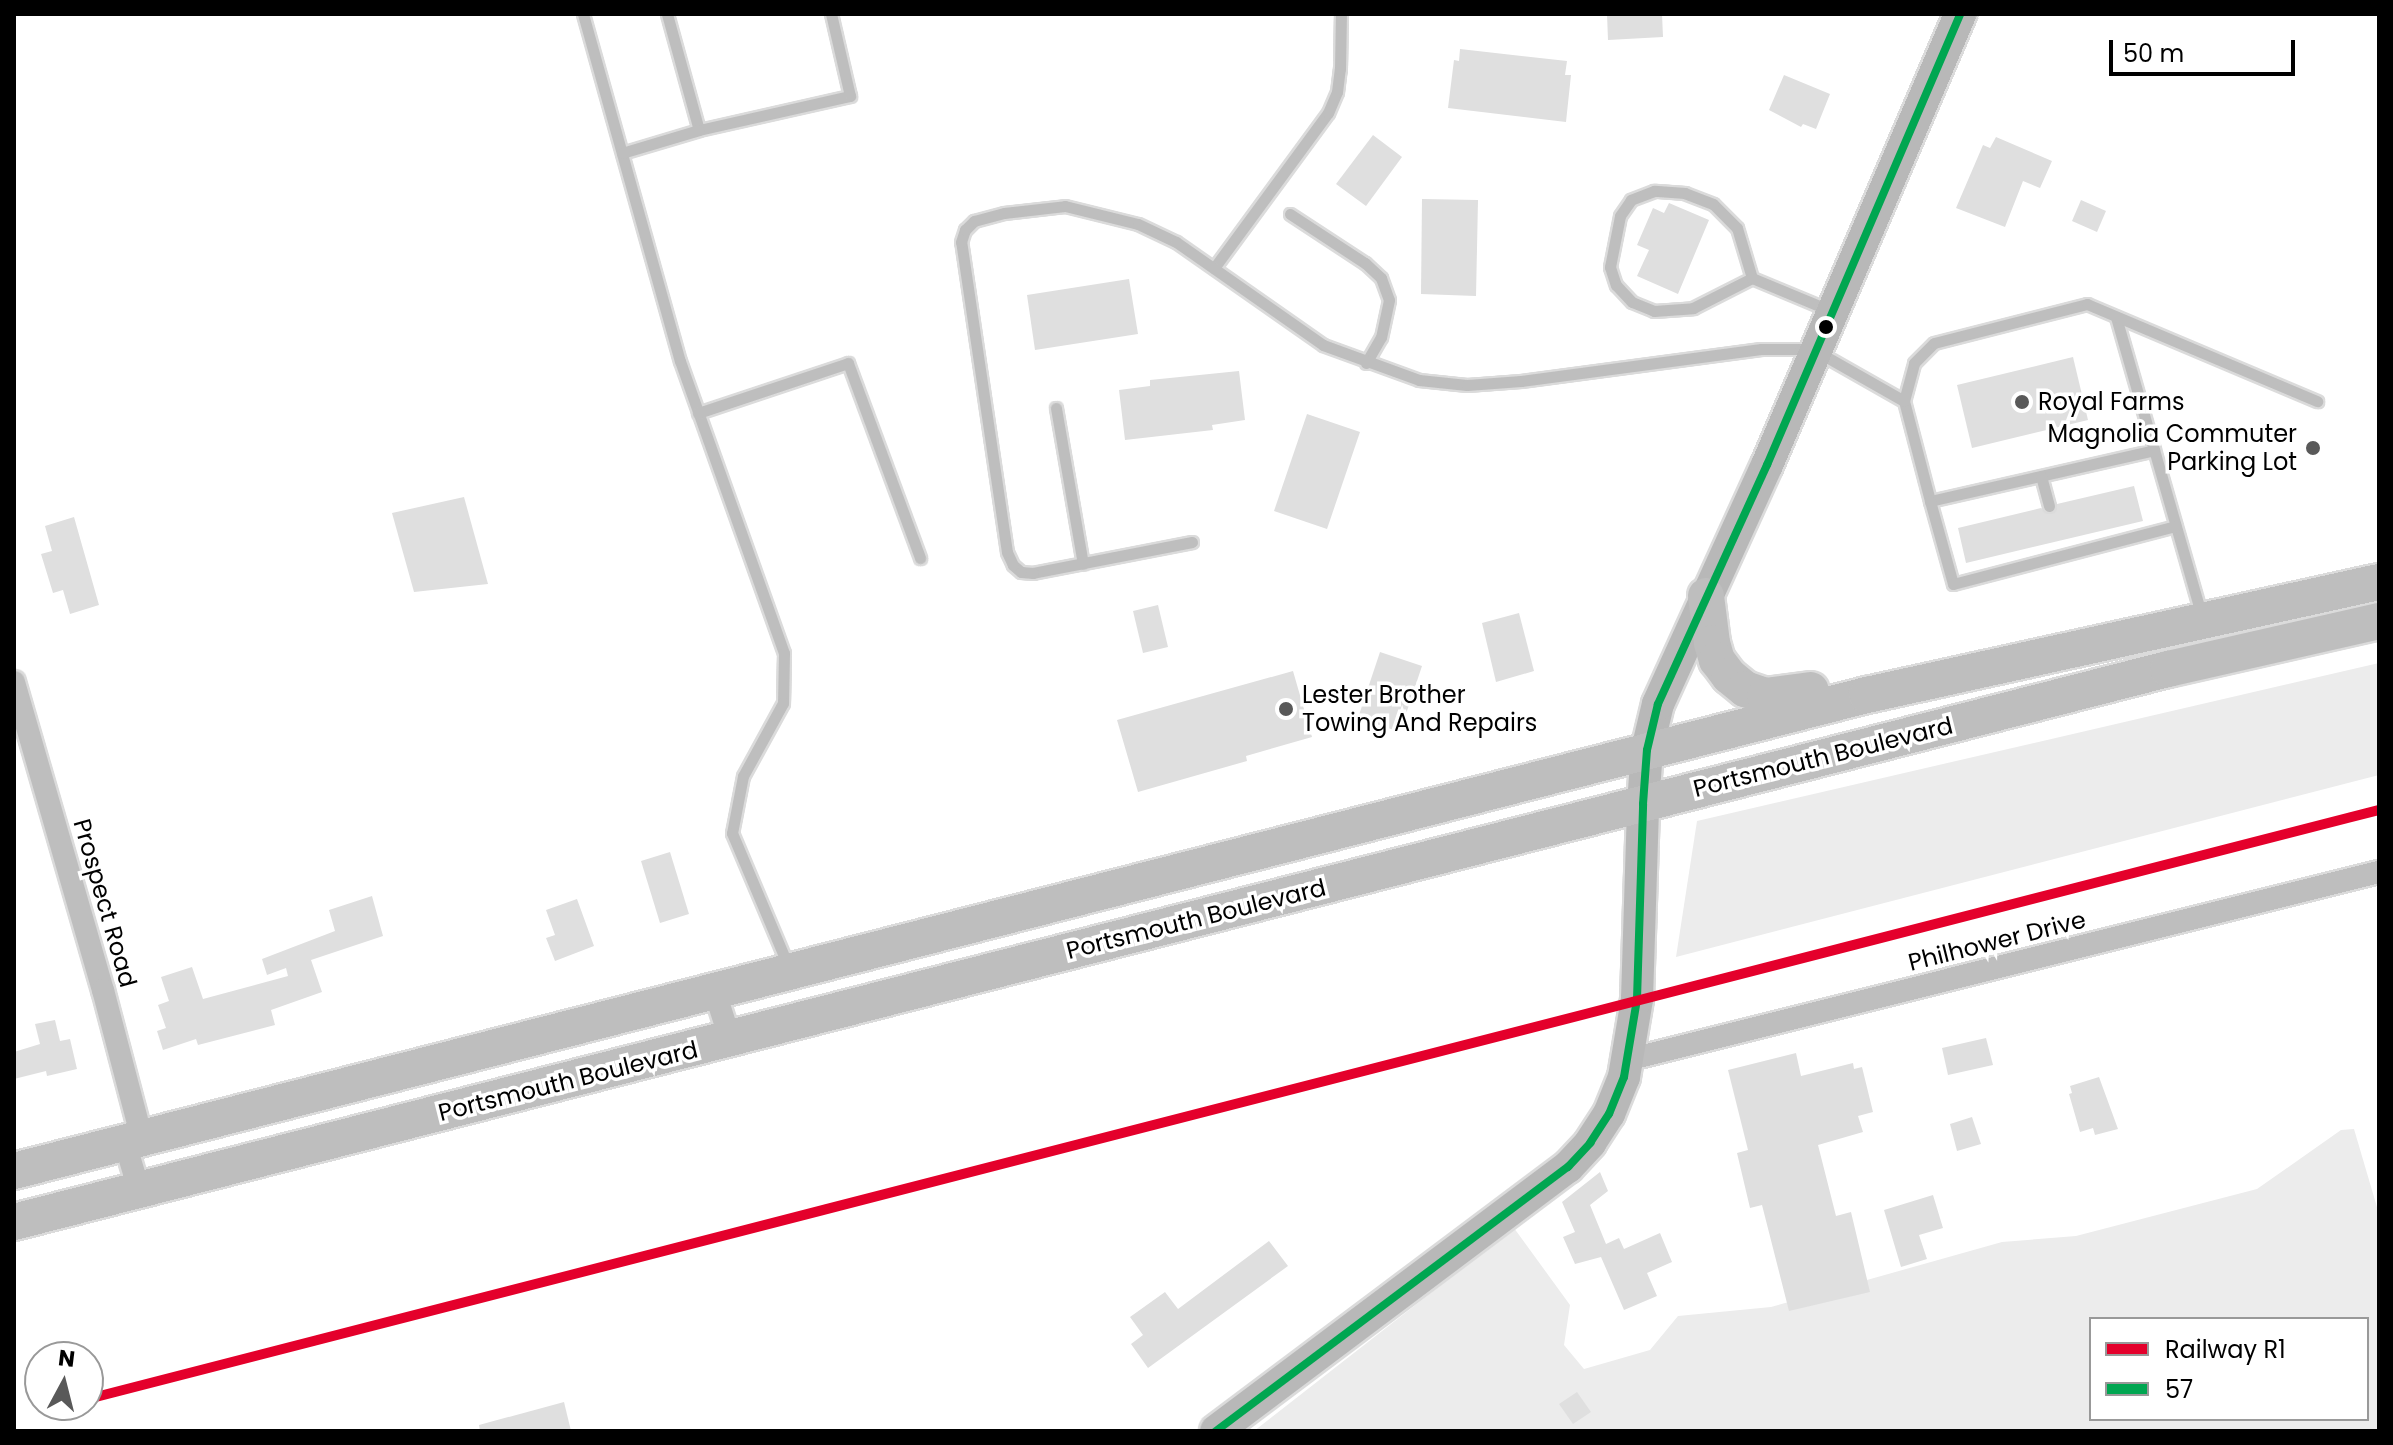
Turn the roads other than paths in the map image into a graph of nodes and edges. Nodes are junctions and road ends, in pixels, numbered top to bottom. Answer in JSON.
{"nodes":[{"id":1,"x":583,"y":14,"type":"edge"},
{"id":2,"x":667,"y":14,"type":"edge"},
{"id":3,"x":831,"y":14,"type":"edge"},
{"id":4,"x":1341,"y":14,"type":"edge"},
{"id":5,"x":1960,"y":14,"type":"edge"},
{"id":6,"x":699,"y":130,"type":"junction"},
{"id":7,"x":622,"y":153,"type":"junction"},
{"id":8,"x":1290,"y":214,"type":"dead end"},
{"id":9,"x":1214,"y":268,"type":"junction"},
{"id":10,"x":1752,"y":278,"type":"junction"},
{"id":11,"x":1833,"y":312,"type":"junction"},
{"id":12,"x":2116,"y":317,"type":"junction"},
{"id":13,"x":1816,"y":351,"type":"junction"},
{"id":14,"x":1366,"y":363,"type":"junction"},
{"id":15,"x":1904,"y":401,"type":"junction"},
{"id":16,"x":2317,"y":401,"type":"dead end"},
{"id":17,"x":1056,"y":408,"type":"dead end"},
{"id":18,"x":698,"y":413,"type":"junction"},
{"id":19,"x":2154,"y":450,"type":"junction"},
{"id":20,"x":2041,"y":476,"type":"junction"},
{"id":21,"x":1930,"y":501,"type":"junction"},
{"id":22,"x":2049,"y":506,"type":"dead end"},
{"id":23,"x":2176,"y":526,"type":"junction"},
{"id":24,"x":2059,"y":541,"type":"dead end"},
{"id":25,"x":1192,"y":542,"type":"dead end"},
{"id":26,"x":2063,"y":555,"type":"junction"},
{"id":27,"x":920,"y":558,"type":"dead end"},
{"id":28,"x":1083,"y":564,"type":"junction"},
{"id":29,"x":2379,"y":582,"type":"edge"},
{"id":30,"x":1706,"y":596,"type":"junction"},
{"id":31,"x":2203,"y":620,"type":"junction"},
{"id":32,"x":2379,"y":621,"type":"edge"},
{"id":33,"x":1979,"y":670,"type":"junction"},
{"id":34,"x":14,"y":682,"type":"edge"},
{"id":35,"x":1647,"y":750,"type":"junction"},
{"id":36,"x":1643,"y":804,"type":"junction"},
{"id":37,"x":2379,"y":872,"type":"edge"},
{"id":38,"x":791,"y":972,"type":"junction"},
{"id":39,"x":715,"y":992,"type":"junction"},
{"id":40,"x":730,"y":1039,"type":"junction"},
{"id":41,"x":1627,"y":1060,"type":"junction"},
{"id":42,"x":133,"y":1141,"type":"junction"},
{"id":43,"x":14,"y":1171,"type":"edge"},
{"id":44,"x":139,"y":1190,"type":"junction"},
{"id":45,"x":14,"y":1222,"type":"edge"},
{"id":46,"x":1216,"y":1431,"type":"edge"}],
"edges":[{"from":1,"to":7,"type":"lane"},
{"from":2,"to":6,"type":"lane"},
{"from":3,"to":6,"type":"lane"},
{"from":4,"to":9,"type":"lane"},
{"from":5,"to":11,"type":"main road"},
{"from":6,"to":7,"type":"lane"},
{"from":7,"to":18,"type":"lane"},
{"from":8,"to":14,"type":"lane"},
{"from":9,"to":14,"type":"lane"},
{"from":9,"to":28,"type":"lane"},
{"from":10,"to":10,"type":"lane"},
{"from":10,"to":11,"type":"lane"},
{"from":11,"to":13,"type":"main road"},
{"from":12,"to":15,"type":"lane"},
{"from":12,"to":16,"type":"lane"},
{"from":12,"to":19,"type":"lane"},
{"from":13,"to":14,"type":"lane"},
{"from":13,"to":15,"type":"lane"},
{"from":13,"to":30,"type":"main road"},
{"from":15,"to":21,"type":"lane"},
{"from":17,"to":28,"type":"lane"},
{"from":18,"to":27,"type":"lane"},
{"from":18,"to":38,"type":"lane"},
{"from":19,"to":20,"type":"lane"},
{"from":19,"to":23,"type":"lane"},
{"from":20,"to":21,"type":"lane"},
{"from":20,"to":22,"type":"lane"},
{"from":21,"to":26,"type":"lane"},
{"from":23,"to":26,"type":"lane"},
{"from":23,"to":31,"type":"lane"},
{"from":24,"to":26,"type":"lane"},
{"from":25,"to":28,"type":"lane"},
{"from":29,"to":31,"type":"main road","name":"Portsmouth Boulevard"},
{"from":30,"to":33,"type":"main road"},
{"from":30,"to":35,"type":"main road"},
{"from":31,"to":33,"type":"main road","name":"Portsmouth Boulevard"},
{"from":32,"to":36,"type":"main road","name":"Portsmouth Boulevard"},
{"from":33,"to":35,"type":"main road","name":"Portsmouth Boulevard"},
{"from":34,"to":42,"type":"street","name":"Prospect Road"},
{"from":35,"to":36,"type":"main road"},
{"from":35,"to":38,"type":"main road","name":"Portsmouth Boulevard"},
{"from":36,"to":40,"type":"main road","name":"Portsmouth Boulevard"},
{"from":36,"to":41,"type":"main road"},
{"from":37,"to":41,"type":"street","name":"Philhower Drive"},
{"from":38,"to":39,"type":"main road","name":"Portsmouth Boulevard"},
{"from":39,"to":40,"type":"street"},
{"from":39,"to":42,"type":"main road","name":"Portsmouth Boulevard"},
{"from":40,"to":44,"type":"main road","name":"Portsmouth Boulevard"},
{"from":41,"to":46,"type":"main road"},
{"from":42,"to":43,"type":"main road","name":"Portsmouth Boulevard"},
{"from":42,"to":44,"type":"street","name":"Prospect Road"},
{"from":44,"to":45,"type":"main road","name":"Portsmouth Boulevard"}]}
